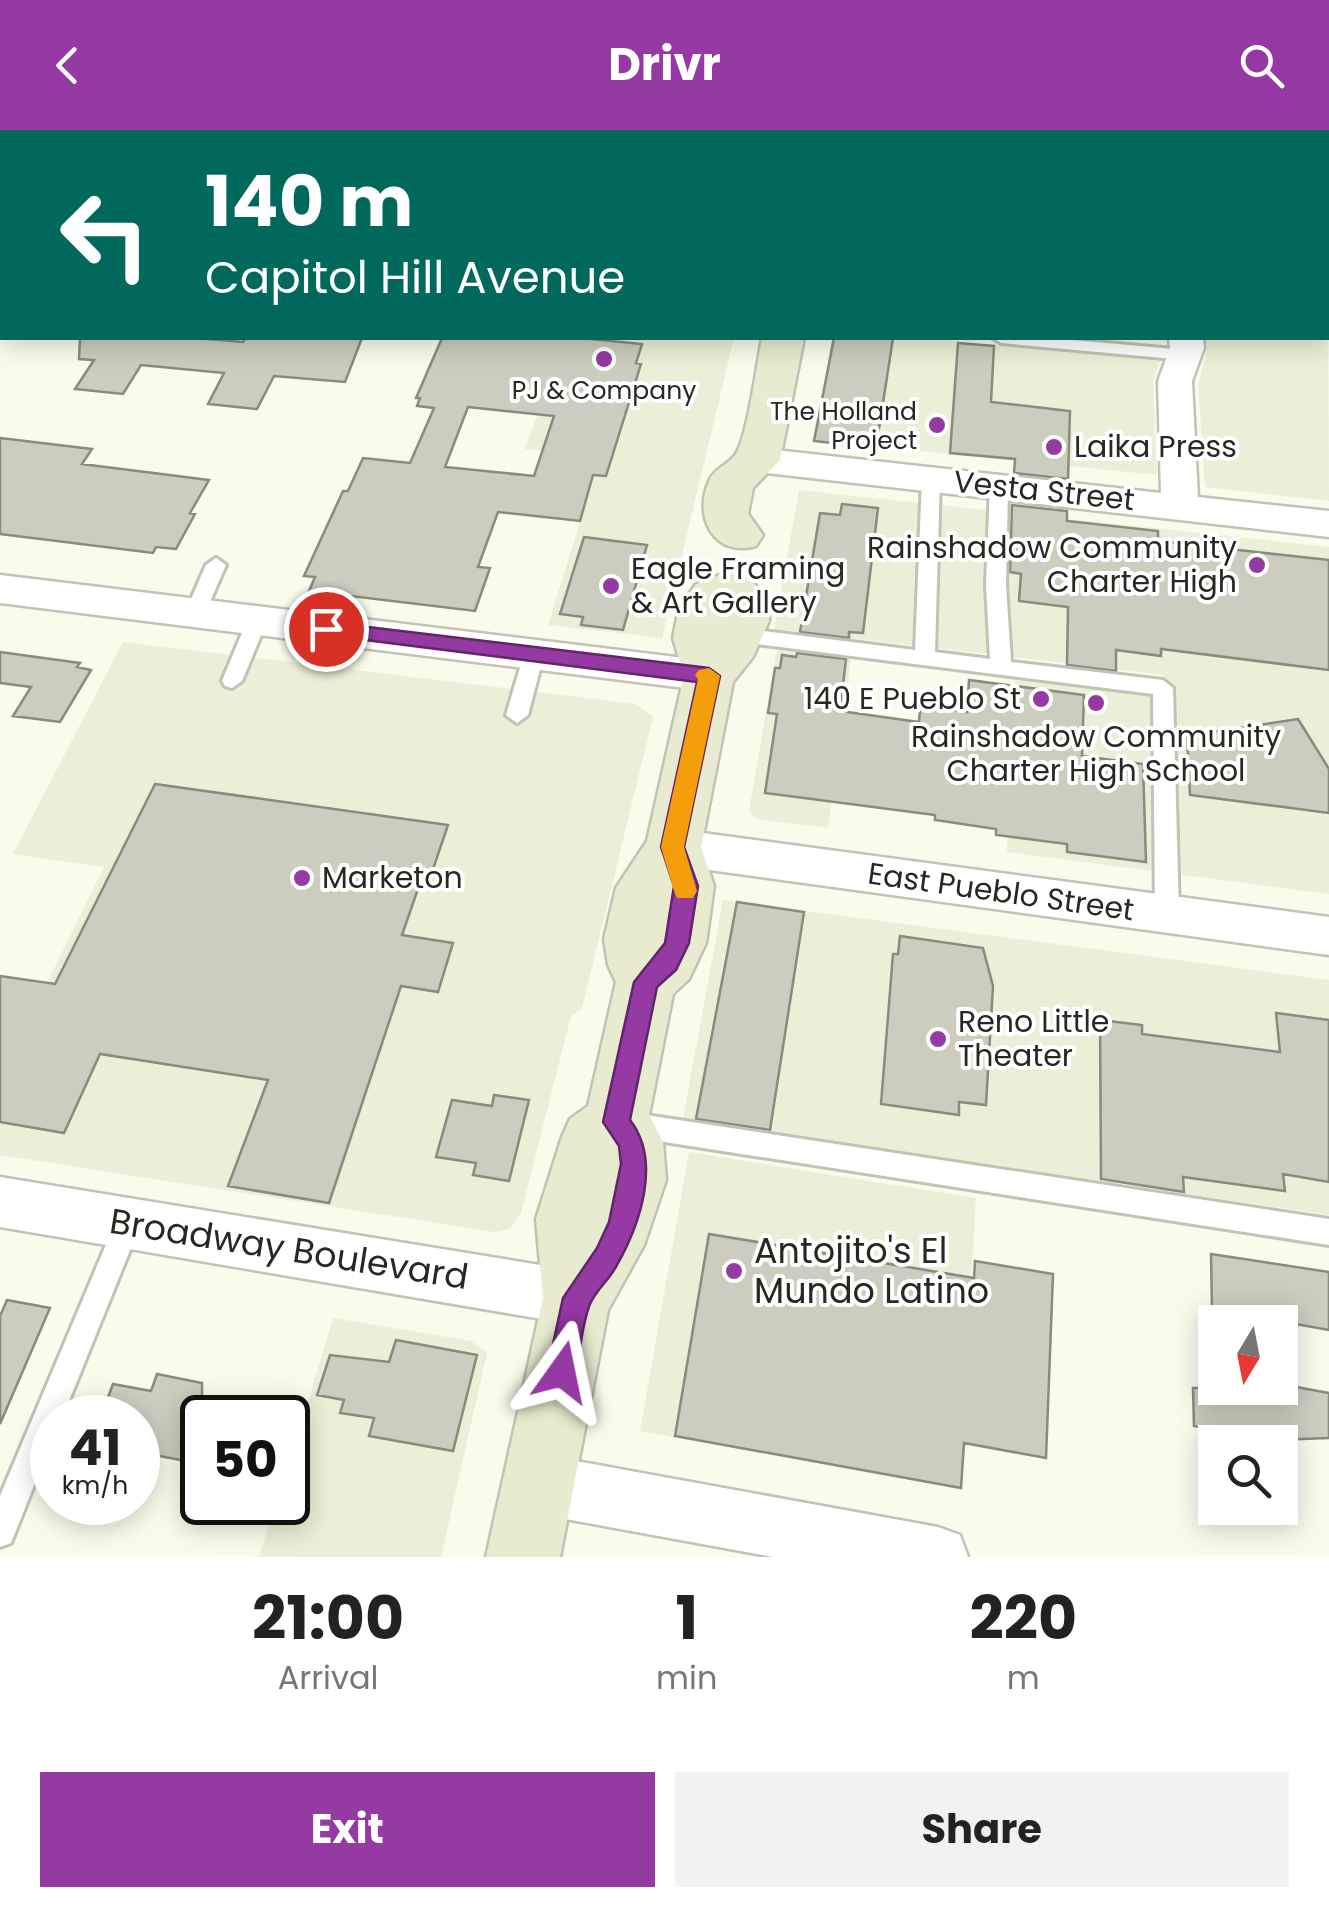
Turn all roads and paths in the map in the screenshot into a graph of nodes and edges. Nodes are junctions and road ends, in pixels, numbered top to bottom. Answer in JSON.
{"nodes":[{"id":1,"x":715,"y":130,"type":"edge"},
{"id":2,"x":730,"y":130,"type":"edge"},
{"id":3,"x":783,"y":340,"type":"edge"},
{"id":4,"x":1047,"y":340,"type":"edge"},
{"id":5,"x":1185,"y":346,"type":"edge"},
{"id":6,"x":758,"y":460,"type":"junction"},
{"id":7,"x":931,"y":479,"type":"junction"},
{"id":8,"x":999,"y":486,"type":"junction"},
{"id":9,"x":1180,"y":506,"type":"junction"},
{"id":10,"x":1329,"y":524,"type":"edge"},
{"id":11,"x":216,"y":565,"type":"dead end"},
{"id":12,"x":0,"y":589,"type":"edge"},
{"id":13,"x":195,"y":613,"type":"junction"},
{"id":14,"x":256,"y":620,"type":"junction"},
{"id":15,"x":534,"y":654,"type":"junction"},
{"id":16,"x":725,"y":655,"type":"junction"},
{"id":17,"x":924,"y":658,"type":"junction"},
{"id":18,"x":1000,"y":667,"type":"junction"},
{"id":19,"x":232,"y":682,"type":"dead end"},
{"id":20,"x":517,"y":715,"type":"dead end"},
{"id":21,"x":672,"y":847,"type":"junction"},
{"id":22,"x":1168,"y":914,"type":"junction"},
{"id":23,"x":1329,"y":936,"type":"edge"},
{"id":24,"x":616,"y":1122,"type":"junction"},
{"id":25,"x":0,"y":1202,"type":"edge"},
{"id":26,"x":128,"y":1223,"type":"junction"},
{"id":27,"x":1329,"y":1232,"type":"edge"},
{"id":28,"x":577,"y":1298,"type":"junction"},
{"id":29,"x":538,"y":1484,"type":"junction"},
{"id":30,"x":0,"y":1532,"type":"edge"},
{"id":31,"x":523,"y":1557,"type":"edge"},
{"id":32,"x":938,"y":1557,"type":"edge"}],
"edges":[{"from":1,"to":2,"type":"lane"},
{"from":3,"to":6,"type":"main road"},
{"from":4,"to":5,"type":"lane"},
{"from":5,"to":9,"type":"street"},
{"from":6,"to":7,"type":"street","name":"Vesta Street"},
{"from":6,"to":16,"type":"main road"},
{"from":7,"to":8,"type":"street","name":"Vesta Street"},
{"from":7,"to":17,"type":"lane"},
{"from":8,"to":9,"type":"street","name":"Vesta Street"},
{"from":8,"to":18,"type":"lane"},
{"from":9,"to":10,"type":"street","name":"Vesta Street"},
{"from":11,"to":13,"type":"lane"},
{"from":12,"to":13,"type":"street"},
{"from":13,"to":14,"type":"street"},
{"from":14,"to":15,"type":"street"},
{"from":14,"to":19,"type":"lane"},
{"from":15,"to":16,"type":"street"},
{"from":15,"to":20,"type":"lane"},
{"from":16,"to":17,"type":"lane"},
{"from":16,"to":21,"type":"main road"},
{"from":17,"to":18,"type":"lane"},
{"from":18,"to":22,"type":"lane"},
{"from":21,"to":22,"type":"street","name":"East Pueblo Street"},
{"from":21,"to":24,"type":"main road"},
{"from":22,"to":23,"type":"street","name":"East Pueblo Street"},
{"from":24,"to":27,"type":"lane"},
{"from":24,"to":28,"type":"main road"},
{"from":25,"to":26,"type":"street","name":"Broadway Boulevard"},
{"from":26,"to":28,"type":"street","name":"Broadway Boulevard"},
{"from":26,"to":30,"type":"lane"},
{"from":28,"to":29,"type":"main road"},
{"from":29,"to":31,"type":"main road"},
{"from":29,"to":32,"type":"street"}]}
